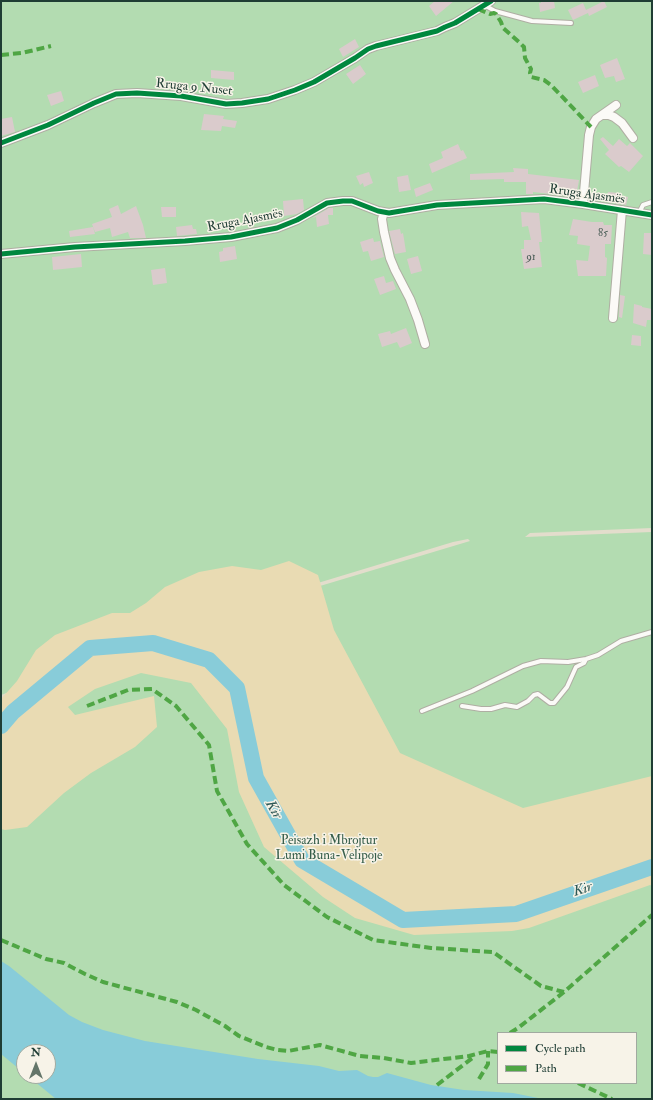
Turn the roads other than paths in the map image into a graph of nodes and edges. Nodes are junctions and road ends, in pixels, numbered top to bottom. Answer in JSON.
{"nodes":[{"id":1,"x":488,"y":3,"type":"edge"},
{"id":2,"x":570,"y":24,"type":"dead end"},
{"id":3,"x":616,"y":105,"type":"dead end"},
{"id":4,"x":603,"y":115,"type":"junction"},
{"id":5,"x":633,"y":138,"type":"dead end"},
{"id":6,"x":1,"y":143,"type":"edge"},
{"id":7,"x":652,"y":202,"type":"edge"},
{"id":8,"x":583,"y":204,"type":"junction"},
{"id":9,"x":622,"y":210,"type":"junction"},
{"id":10,"x":384,"y":212,"type":"junction"},
{"id":11,"x":639,"y":213,"type":"junction"},
{"id":12,"x":652,"y":215,"type":"edge"},
{"id":13,"x":1,"y":254,"type":"edge"},
{"id":14,"x":613,"y":318,"type":"dead end"},
{"id":15,"x":425,"y":344,"type":"dead end"},
{"id":16,"x":652,"y":632,"type":"edge"},
{"id":17,"x":586,"y":659,"type":"junction"},
{"id":18,"x":462,"y":706,"type":"dead end"},
{"id":19,"x":422,"y":711,"type":"dead end"}],
"edges":[{"from":1,"to":2,"type":"lane","name":"Rruga 9 Nuset"},
{"from":1,"to":6,"type":"street","name":"Rruga 9 Nuset"},
{"from":3,"to":4,"type":"street","name":"Rruga Ajasmës"},
{"from":4,"to":5,"type":"street"},
{"from":4,"to":8,"type":"street","name":"Rruga Ajasmës"},
{"from":7,"to":11,"type":"lane"},
{"from":8,"to":9,"type":"street","name":"Rruga Ajasmës"},
{"from":8,"to":10,"type":"street","name":"Rruga Ajasmës"},
{"from":9,"to":11,"type":"street","name":"Rruga Ajasmës"},
{"from":9,"to":14,"type":"street","name":"Rruga Ajasmës"},
{"from":10,"to":13,"type":"street","name":"Rruga Ajasmës"},
{"from":10,"to":15,"type":"street"},
{"from":11,"to":12,"type":"street","name":"Rruga Ajasmës"},
{"from":16,"to":17,"type":"lane"},
{"from":17,"to":18,"type":"lane"},
{"from":17,"to":19,"type":"lane"}]}
